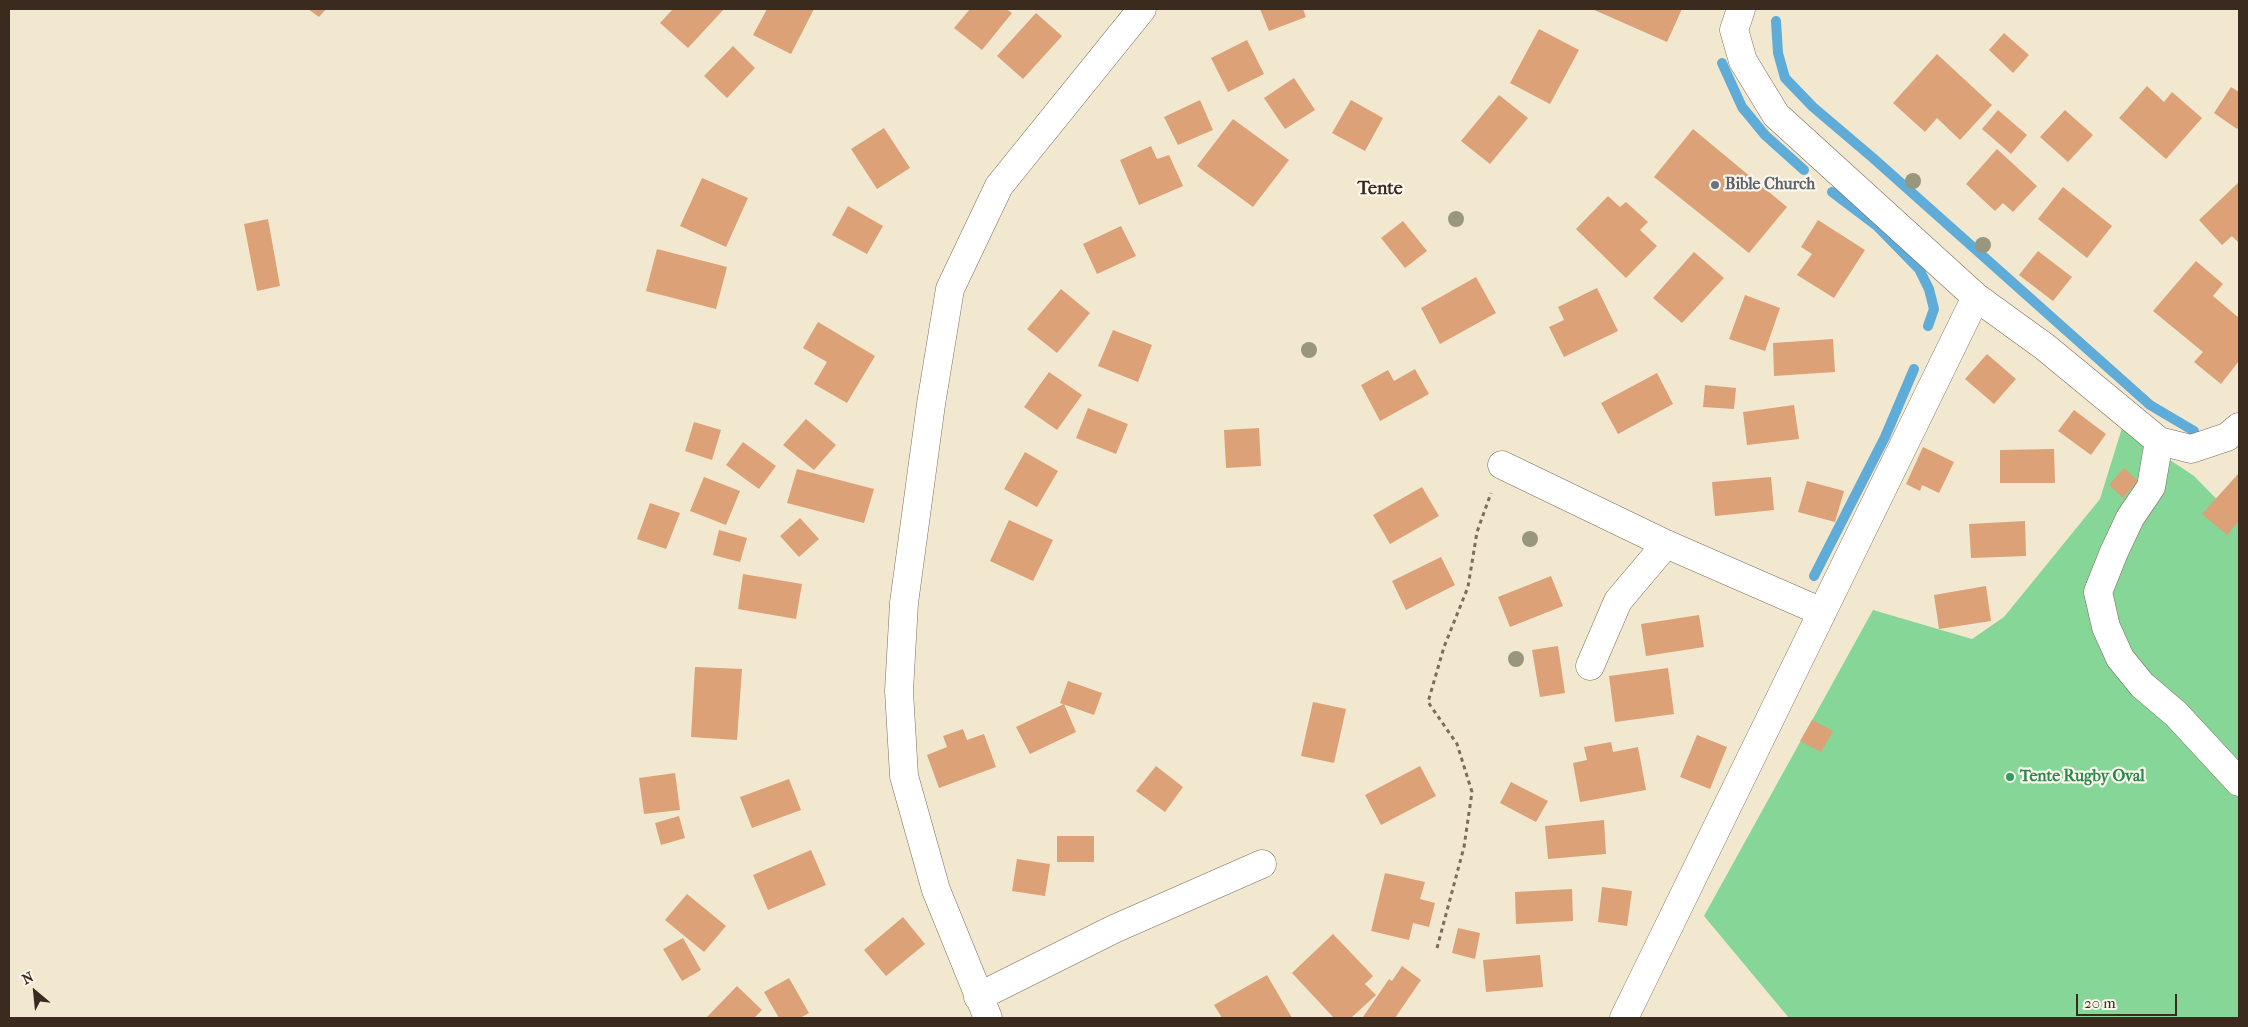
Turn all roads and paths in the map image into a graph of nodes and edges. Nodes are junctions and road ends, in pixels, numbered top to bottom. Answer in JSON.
{"nodes":[{"id":1,"x":1142,"y":9,"type":"edge"},
{"id":2,"x":1742,"y":9,"type":"edge"},
{"id":3,"x":1976,"y":297,"type":"junction"},
{"id":4,"x":2239,"y":427,"type":"edge"},
{"id":5,"x":2158,"y":441,"type":"junction"},
{"id":6,"x":1502,"y":465,"type":"joint"},
{"id":7,"x":1666,"y":544,"type":"junction"},
{"id":8,"x":1822,"y":612,"type":"junction"},
{"id":9,"x":1590,"y":666,"type":"dead end"},
{"id":10,"x":2239,"y":782,"type":"edge"},
{"id":11,"x":1262,"y":864,"type":"dead end"},
{"id":12,"x":1437,"y":948,"type":"dead end"},
{"id":13,"x":983,"y":1008,"type":"edge"},
{"id":14,"x":1624,"y":1018,"type":"edge"}],
"edges":[{"from":1,"to":13,"type":"street"},
{"from":2,"to":3,"type":"street"},
{"from":3,"to":5,"type":"street"},
{"from":3,"to":8,"type":"street"},
{"from":4,"to":5,"type":"street"},
{"from":5,"to":10,"type":"street"},
{"from":6,"to":7,"type":"street"},
{"from":6,"to":12,"type":"path"},
{"from":7,"to":8,"type":"street"},
{"from":7,"to":9,"type":"street"},
{"from":8,"to":14,"type":"street"},
{"from":11,"to":13,"type":"street"}]}
